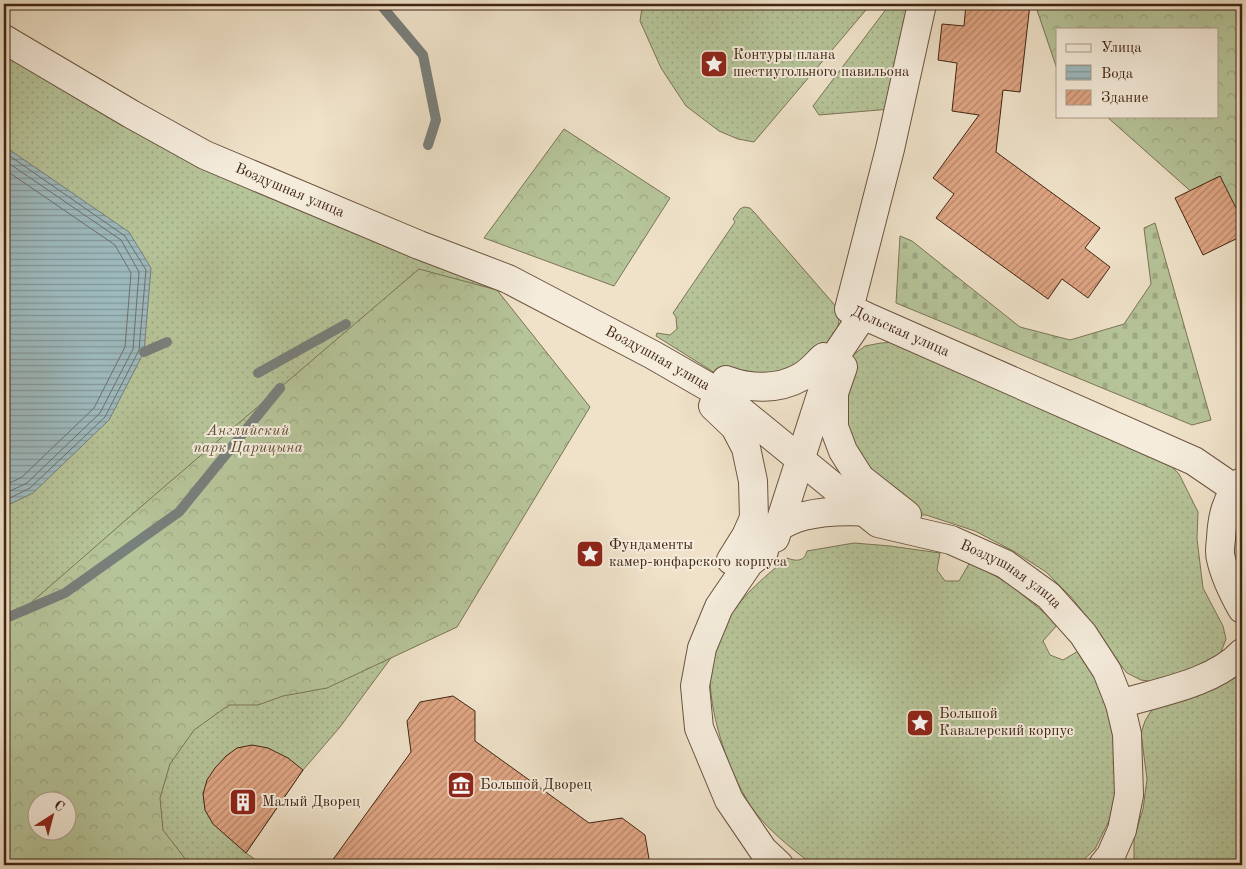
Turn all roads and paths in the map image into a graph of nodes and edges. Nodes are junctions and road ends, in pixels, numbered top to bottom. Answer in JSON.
{"nodes":[{"id":1,"x":922,"y":4,"type":"edge"},
{"id":2,"x":4,"y":39,"type":"edge"},
{"id":3,"x":863,"y":316,"type":"junction"},
{"id":4,"x":832,"y":361,"type":"junction"},
{"id":5,"x":719,"y":393,"type":"junction"},
{"id":6,"x":801,"y":460,"type":"junction"},
{"id":7,"x":1239,"y":486,"type":"edge"},
{"id":8,"x":871,"y":517,"type":"junction"},
{"id":9,"x":776,"y":535,"type":"junction"},
{"id":10,"x":1242,"y":609,"type":"edge"},
{"id":11,"x":1242,"y":653,"type":"edge"},
{"id":12,"x":1120,"y":704,"type":"junction"},
{"id":13,"x":779,"y":865,"type":"edge"},
{"id":14,"x":1103,"y":865,"type":"edge"}],
"edges":[{"from":1,"to":3,"type":"street","name":"Дольская улица"},
{"from":2,"to":5,"type":"street","name":"Воздушная улица"},
{"from":3,"to":4,"type":"street"},
{"from":3,"to":7,"type":"street","name":"Дольская улица"},
{"from":4,"to":5,"type":"street"},
{"from":4,"to":6,"type":"street"},
{"from":4,"to":8,"type":"street"},
{"from":5,"to":6,"type":"street","name":"Воздушная улица"},
{"from":5,"to":9,"type":"street"},
{"from":6,"to":8,"type":"street","name":"Воздушная улица"},
{"from":6,"to":9,"type":"street"},
{"from":7,"to":10,"type":"street"},
{"from":8,"to":9,"type":"street"},
{"from":8,"to":12,"type":"street","name":"Воздушная улица"},
{"from":9,"to":13,"type":"street"},
{"from":11,"to":12,"type":"street"},
{"from":12,"to":14,"type":"street","name":"Воздушная улица"}]}
